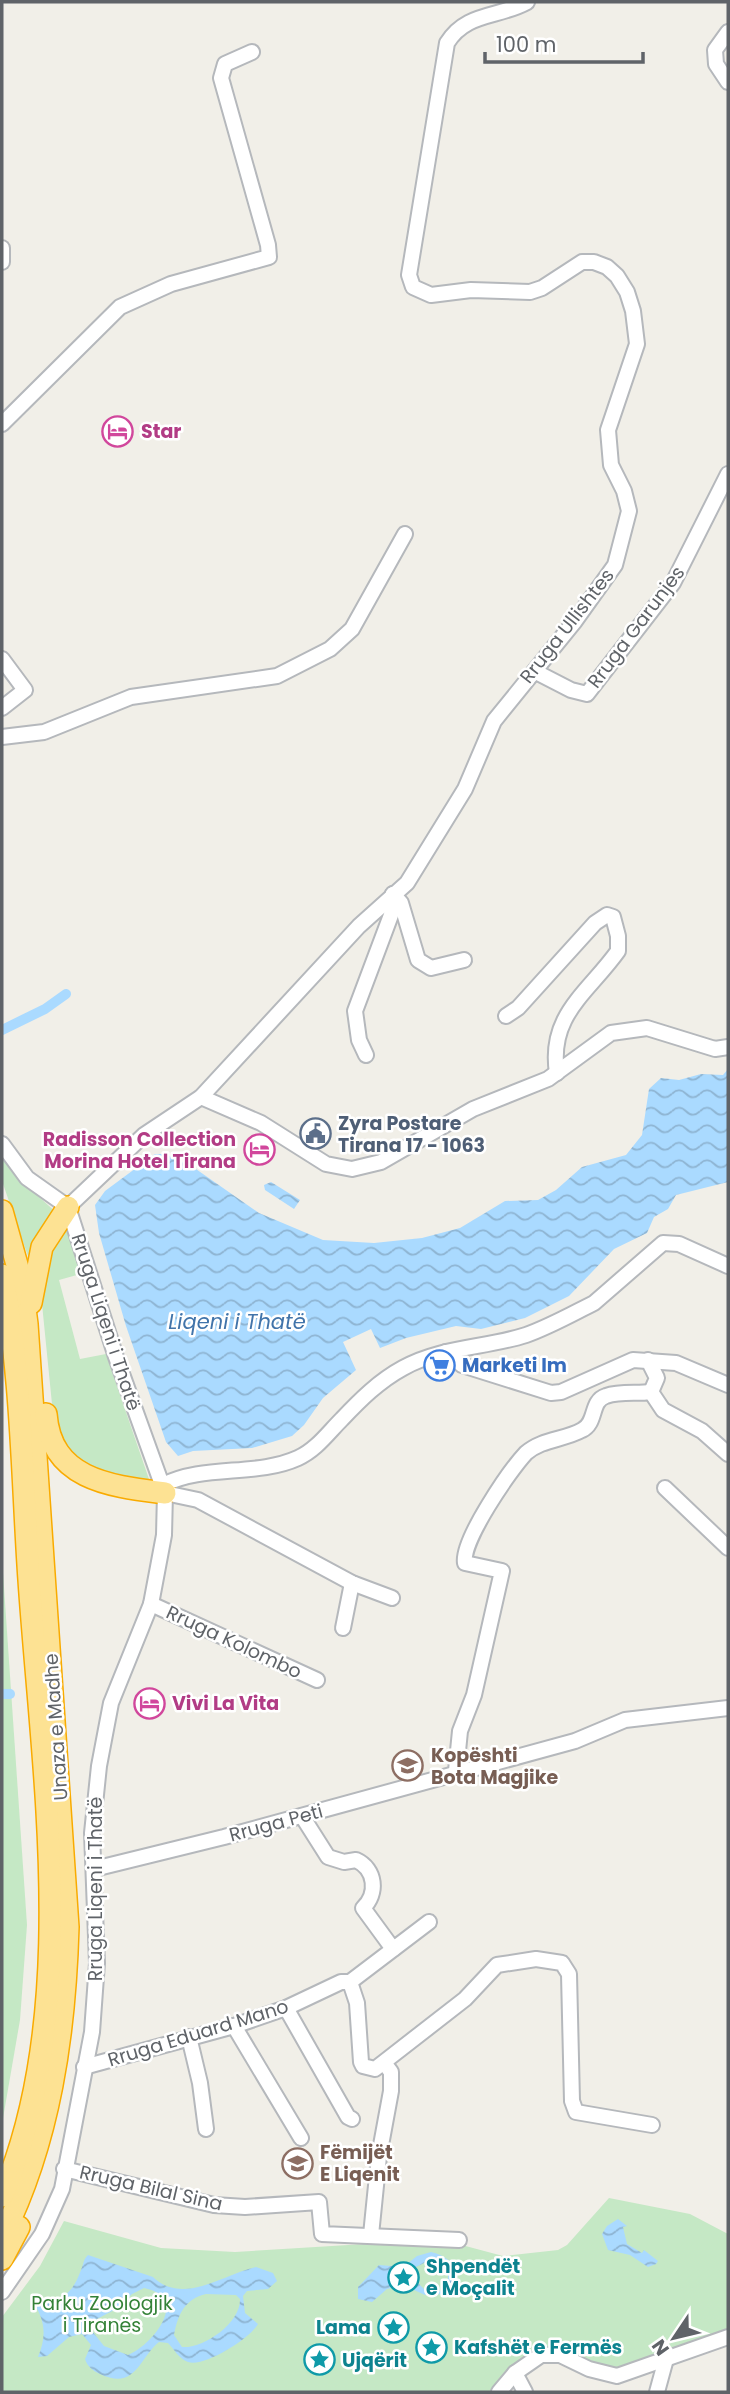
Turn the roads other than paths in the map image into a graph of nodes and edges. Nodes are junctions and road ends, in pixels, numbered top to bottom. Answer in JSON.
{"nodes":[{"id":1,"x":527,"y":2,"type":"edge"},
{"id":2,"x":728,"y":32,"type":"edge"},
{"id":3,"x":253,"y":52,"type":"dead end"},
{"id":4,"x":728,"y":82,"type":"edge"},
{"id":5,"x":2,"y":248,"type":"edge"},
{"id":6,"x":2,"y":261,"type":"edge"},
{"id":7,"x":2,"y":424,"type":"edge"},
{"id":8,"x":728,"y":474,"type":"edge"},
{"id":9,"x":405,"y":534,"type":"dead end"},
{"id":10,"x":2,"y":659,"type":"edge"},
{"id":11,"x":536,"y":672,"type":"junction"},
{"id":12,"x":2,"y":708,"type":"edge"},
{"id":13,"x":2,"y":737,"type":"edge"},
{"id":14,"x":393,"y":894,"type":"junction"},
{"id":15,"x":464,"y":960,"type":"dead end"},
{"id":16,"x":506,"y":1016,"type":"dead end"},
{"id":17,"x":728,"y":1047,"type":"edge"},
{"id":18,"x":366,"y":1055,"type":"dead end"},
{"id":19,"x":557,"y":1073,"type":"junction"},
{"id":20,"x":201,"y":1097,"type":"junction"},
{"id":21,"x":2,"y":1144,"type":"edge"},
{"id":22,"x":68,"y":1207,"type":"junction"},
{"id":23,"x":2,"y":1211,"type":"edge"},
{"id":24,"x":728,"y":1266,"type":"edge"},
{"id":25,"x":2,"y":1275,"type":"edge"},
{"id":26,"x":27,"y":1319,"type":"junction"},
{"id":27,"x":446,"y":1352,"type":"junction"},
{"id":28,"x":648,"y":1360,"type":"junction"},
{"id":29,"x":728,"y":1385,"type":"edge"},
{"id":30,"x":651,"y":1391,"type":"junction"},
{"id":31,"x":728,"y":1454,"type":"edge"},
{"id":32,"x":665,"y":1488,"type":"dead end"},
{"id":33,"x":164,"y":1489,"type":"junction"},
{"id":34,"x":728,"y":1548,"type":"edge"},
{"id":35,"x":352,"y":1584,"type":"junction"},
{"id":36,"x":392,"y":1598,"type":"dead end"},
{"id":37,"x":151,"y":1604,"type":"junction"},
{"id":38,"x":344,"y":1628,"type":"dead end"},
{"id":39,"x":317,"y":1680,"type":"dead end"},
{"id":40,"x":728,"y":1708,"type":"edge"},
{"id":41,"x":456,"y":1771,"type":"junction"},
{"id":42,"x":302,"y":1816,"type":"junction"},
{"id":43,"x":94,"y":1869,"type":"junction"},
{"id":44,"x":429,"y":1922,"type":"dead end"},
{"id":45,"x":393,"y":1949,"type":"junction"},
{"id":46,"x":350,"y":1982,"type":"junction"},
{"id":47,"x":286,"y":2008,"type":"junction"},
{"id":48,"x":234,"y":2026,"type":"junction"},
{"id":49,"x":189,"y":2038,"type":"junction"},
{"id":50,"x":38,"y":2063,"type":"junction"},
{"id":51,"x":385,"y":2064,"type":"junction"},
{"id":52,"x":85,"y":2067,"type":"junction"},
{"id":53,"x":52,"y":2084,"type":"junction"},
{"id":54,"x":352,"y":2119,"type":"dead end"},
{"id":55,"x":652,"y":2125,"type":"dead end"},
{"id":56,"x":206,"y":2129,"type":"dead end"},
{"id":57,"x":302,"y":2138,"type":"dead end"},
{"id":58,"x":2,"y":2168,"type":"edge"},
{"id":59,"x":64,"y":2169,"type":"junction"},
{"id":60,"x":2,"y":2196,"type":"edge"},
{"id":61,"x":371,"y":2235,"type":"junction"},
{"id":62,"x":2,"y":2237,"type":"edge"},
{"id":63,"x":459,"y":2240,"type":"dead end"},
{"id":64,"x":2,"y":2259,"type":"edge"},
{"id":65,"x":2,"y":2292,"type":"edge"},
{"id":66,"x":728,"y":2337,"type":"edge"},
{"id":67,"x":666,"y":2359,"type":"junction"},
{"id":68,"x":515,"y":2373,"type":"junction"},
{"id":69,"x":499,"y":2392,"type":"edge"},
{"id":70,"x":525,"y":2392,"type":"edge"},
{"id":71,"x":657,"y":2392,"type":"edge"}],
"edges":[{"from":1,"to":11,"type":"street","name":"Rruga Ullishtes"},
{"from":2,"to":4,"type":"street"},
{"from":3,"to":7,"type":"street"},
{"from":5,"to":6,"type":"street"},
{"from":8,"to":11,"type":"street","name":"Rruga Garunjes"},
{"from":9,"to":13,"type":"street"},
{"from":10,"to":12,"type":"street"},
{"from":11,"to":14,"type":"street","name":"Rruga Ullishtes"},
{"from":14,"to":15,"type":"street"},
{"from":14,"to":18,"type":"street"},
{"from":14,"to":20,"type":"street","name":"Rruga Ullishtes"},
{"from":16,"to":19,"type":"street"},
{"from":17,"to":19,"type":"street"},
{"from":19,"to":20,"type":"street"},
{"from":20,"to":22,"type":"street","name":"Rruga Ullishtes"},
{"from":21,"to":22,"type":"street","name":"Rruga Liqeni i Thatë"},
{"from":22,"to":26,"type":"highway"},
{"from":22,"to":33,"type":"street","name":"Rruga Liqeni i Thatë"},
{"from":23,"to":26,"type":"highway","name":"Unaza e Madhe"},
{"from":24,"to":27,"type":"street"},
{"from":25,"to":50,"type":"highway","name":"Unaza e Madhe"},
{"from":26,"to":33,"type":"highway"},
{"from":26,"to":53,"type":"highway","name":"Unaza e Madhe"},
{"from":27,"to":28,"type":"street"},
{"from":27,"to":33,"type":"street"},
{"from":28,"to":29,"type":"street"},
{"from":28,"to":30,"type":"street"},
{"from":30,"to":31,"type":"street"},
{"from":30,"to":41,"type":"street"},
{"from":32,"to":34,"type":"street"},
{"from":33,"to":35,"type":"street"},
{"from":33,"to":37,"type":"street","name":"Rruga Liqeni i Thatë"},
{"from":35,"to":36,"type":"street"},
{"from":35,"to":38,"type":"street"},
{"from":37,"to":39,"type":"street","name":"Rruga Kolombo"},
{"from":37,"to":43,"type":"street","name":"Rruga Liqeni i Thatë"},
{"from":40,"to":41,"type":"street","name":"Rruga Peti"},
{"from":41,"to":42,"type":"street","name":"Rruga Peti"},
{"from":42,"to":43,"type":"street","name":"Rruga Peti"},
{"from":42,"to":45,"type":"street"},
{"from":43,"to":52,"type":"street","name":"Rruga Liqeni i Thatë"},
{"from":44,"to":45,"type":"street","name":"Rruga Eduard Mano"},
{"from":45,"to":46,"type":"street","name":"Rruga Eduard Mano"},
{"from":46,"to":47,"type":"street","name":"Rruga Eduard Mano"},
{"from":46,"to":51,"type":"street"},
{"from":47,"to":48,"type":"street","name":"Rruga Eduard Mano"},
{"from":47,"to":54,"type":"street"},
{"from":48,"to":49,"type":"street","name":"Rruga Eduard Mano"},
{"from":48,"to":57,"type":"street"},
{"from":49,"to":52,"type":"street","name":"Rruga Eduard Mano"},
{"from":49,"to":56,"type":"street"},
{"from":50,"to":58,"type":"highway"},
{"from":50,"to":60,"type":"highway","name":"Unaza e Madhe"},
{"from":51,"to":55,"type":"street"},
{"from":51,"to":61,"type":"street"},
{"from":52,"to":59,"type":"street","name":"Rruga Liqeni i Thatë"},
{"from":53,"to":62,"type":"highway","name":"Unaza e Madhe"},
{"from":53,"to":64,"type":"highway"},
{"from":59,"to":61,"type":"street","name":"Rruga Bilal Sina"},
{"from":59,"to":65,"type":"street","name":"Rruga Liqeni i Thatë"},
{"from":61,"to":63,"type":"street","name":"Rruga Bilal Sina"},
{"from":66,"to":67,"type":"street"},
{"from":67,"to":68,"type":"street"},
{"from":67,"to":71,"type":"street"},
{"from":68,"to":69,"type":"street"},
{"from":68,"to":70,"type":"street"}]}
